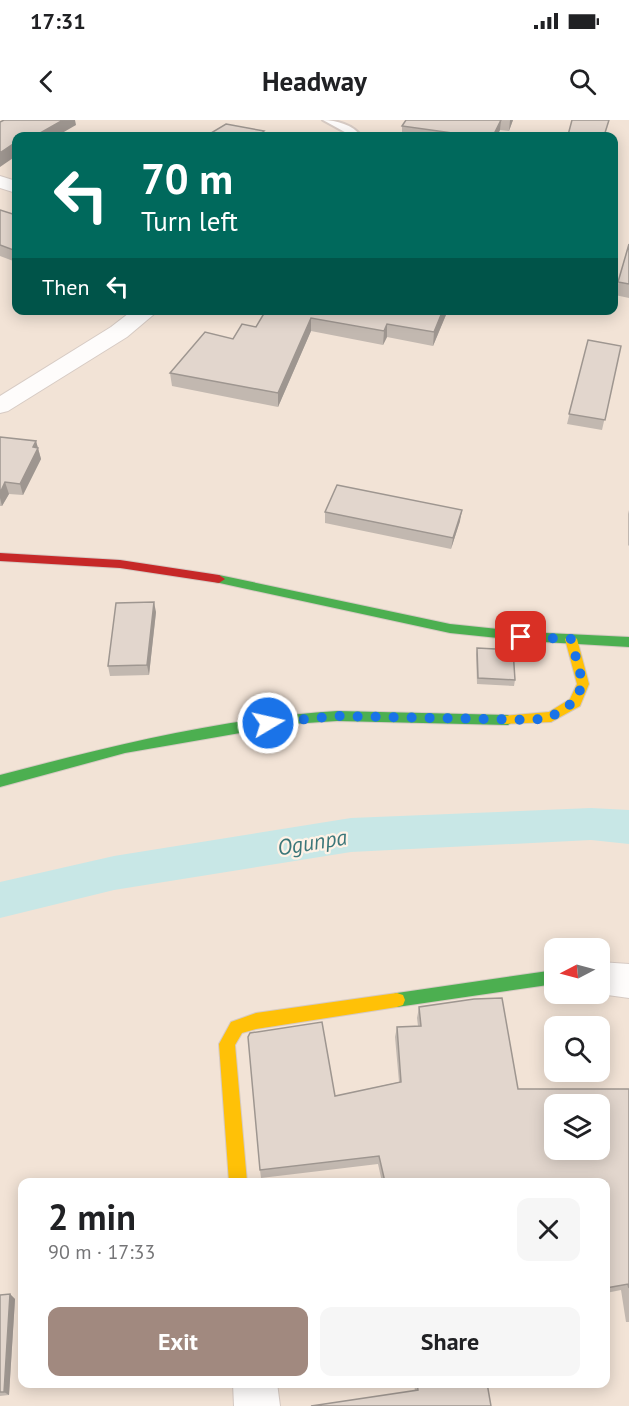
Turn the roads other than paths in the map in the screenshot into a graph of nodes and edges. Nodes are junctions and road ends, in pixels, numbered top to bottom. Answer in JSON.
{"nodes":[{"id":1,"x":328,"y":120,"type":"edge"},
{"id":2,"x":352,"y":132,"type":"edge"},
{"id":3,"x":141,"y":315,"type":"edge"},
{"id":4,"x":0,"y":406,"type":"edge"},
{"id":5,"x":0,"y":557,"type":"edge"},
{"id":6,"x":571,"y":639,"type":"junction"},
{"id":7,"x":629,"y":642,"type":"edge"},
{"id":8,"x":0,"y":781,"type":"edge"},
{"id":9,"x":544,"y":979,"type":"edge"},
{"id":10,"x":610,"y":980,"type":"edge"},
{"id":11,"x":629,"y":981,"type":"edge"},
{"id":12,"x":238,"y":1178,"type":"edge"},
{"id":13,"x":255,"y":1388,"type":"edge"},
{"id":14,"x":257,"y":1406,"type":"edge"}],
"edges":[{"from":1,"to":2,"type":"lane"},
{"from":3,"to":4,"type":"street"},
{"from":5,"to":6,"type":"street"},
{"from":6,"to":7,"type":"street"},
{"from":6,"to":8,"type":"street"},
{"from":9,"to":12,"type":"street"},
{"from":10,"to":11,"type":"street"},
{"from":13,"to":14,"type":"street"}]}
